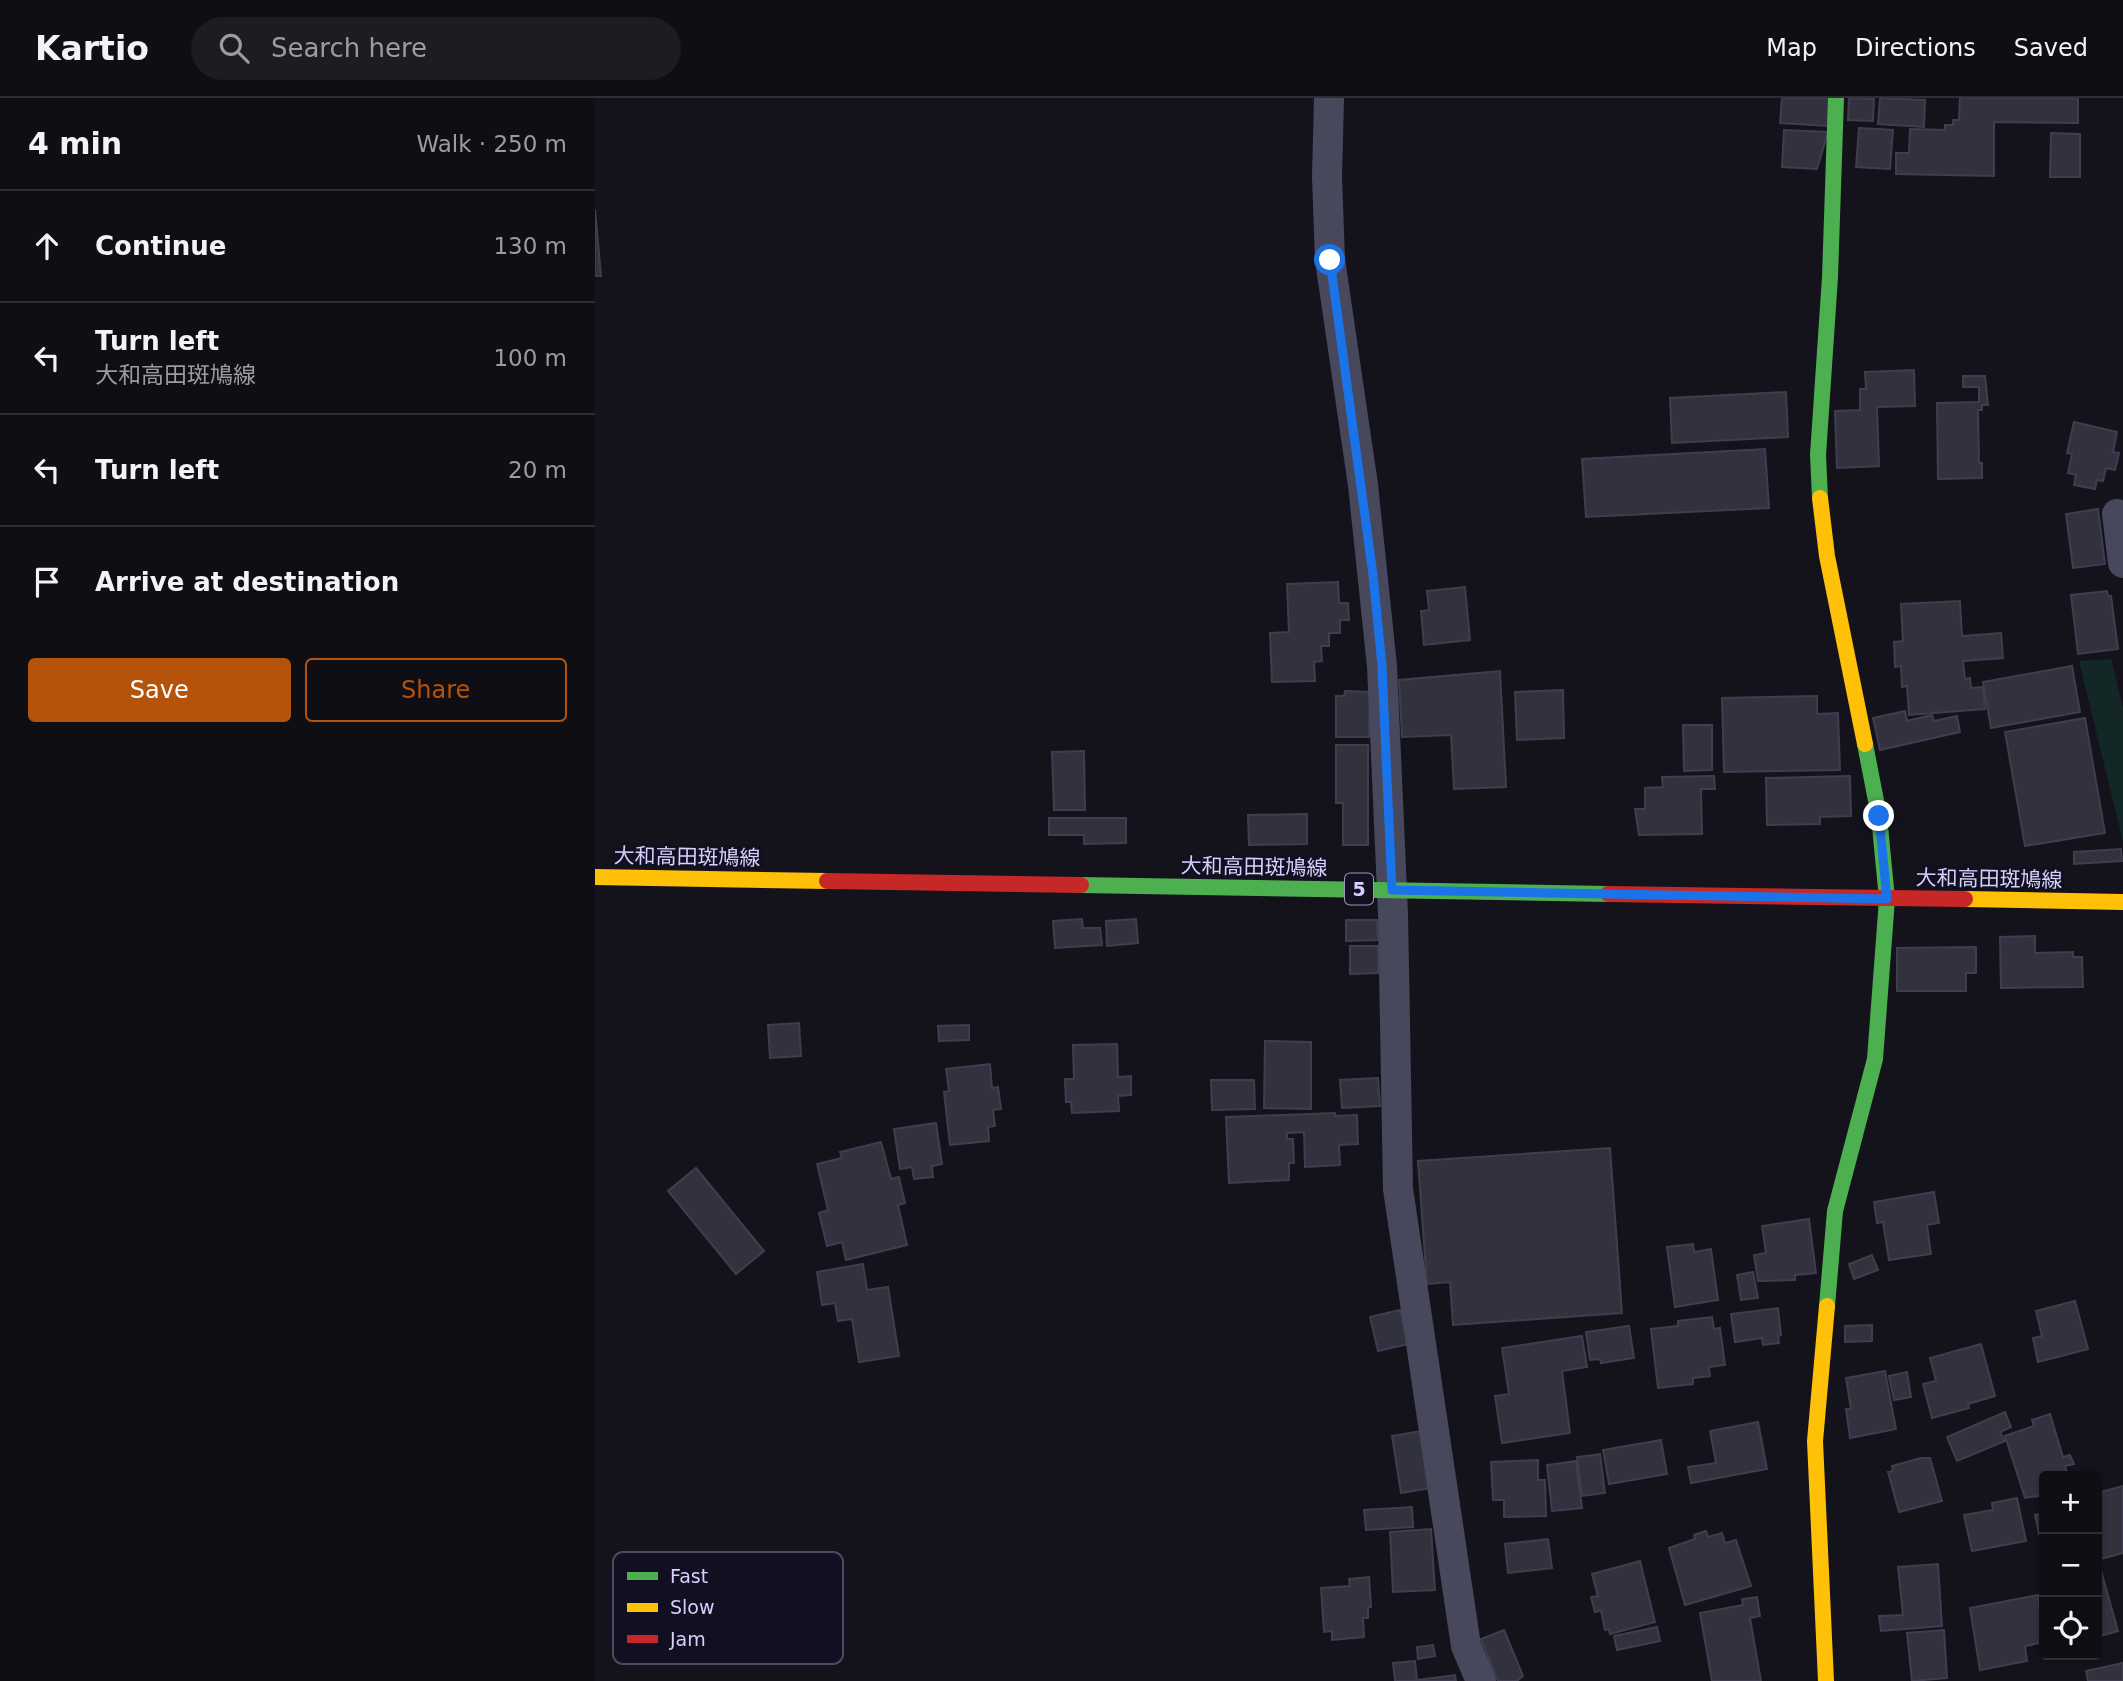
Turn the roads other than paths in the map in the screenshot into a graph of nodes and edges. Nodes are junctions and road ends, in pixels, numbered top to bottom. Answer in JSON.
{"nodes":[{"id":1,"x":1329,"y":98,"type":"edge"},
{"id":2,"x":1836,"y":98,"type":"edge"},
{"id":3,"x":2117,"y":514,"type":"dead end"},
{"id":4,"x":2123,"y":564,"type":"edge"},
{"id":5,"x":595,"y":877,"type":"edge"},
{"id":6,"x":1392,"y":890,"type":"junction"},
{"id":7,"x":1887,"y":899,"type":"junction"},
{"id":8,"x":2123,"y":902,"type":"edge"},
{"id":9,"x":1481,"y":1681,"type":"edge"},
{"id":10,"x":1826,"y":1681,"type":"edge"}],
"edges":[{"from":1,"to":6,"type":"street"},
{"from":2,"to":7,"type":"street"},
{"from":3,"to":4,"type":"street"},
{"from":5,"to":6,"type":"street","name":"大和高田斑鳩線","number":"5"},
{"from":6,"to":7,"type":"street","name":"大和高田斑鳩線","number":"5"},
{"from":6,"to":9,"type":"street"},
{"from":7,"to":8,"type":"street","name":"大和高田斑鳩線","number":"5"},
{"from":7,"to":10,"type":"street"}]}
